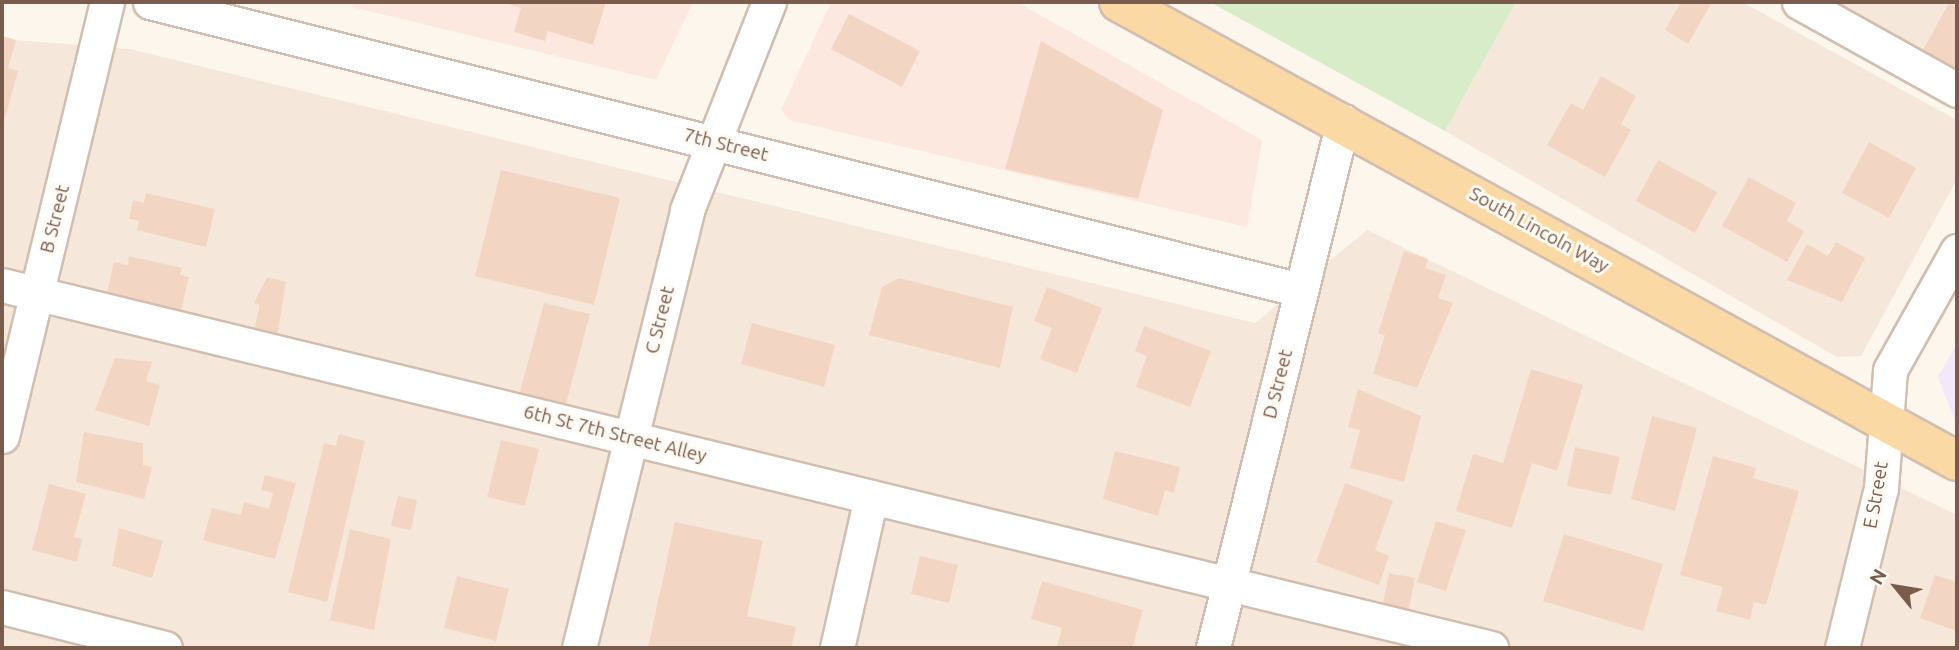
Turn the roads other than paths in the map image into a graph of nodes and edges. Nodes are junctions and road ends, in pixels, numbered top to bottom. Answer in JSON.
{"nodes":[{"id":1,"x":107,"y":2,"type":"edge"},
{"id":2,"x":150,"y":2,"type":"edge"},
{"id":3,"x":769,"y":2,"type":"edge"},
{"id":4,"x":1119,"y":2,"type":"edge"},
{"id":5,"x":1799,"y":2,"type":"edge"},
{"id":6,"x":1957,"y":90,"type":"edge"},
{"id":7,"x":1343,"y":121,"type":"junction"},
{"id":8,"x":709,"y":141,"type":"junction"},
{"id":9,"x":1957,"y":251,"type":"edge"},
{"id":10,"x":2,"y":285,"type":"edge"},
{"id":11,"x":1301,"y":290,"type":"junction"},
{"id":12,"x":36,"y":293,"type":"junction"},
{"id":13,"x":1886,"y":422,"type":"junction"},
{"id":14,"x":2,"y":436,"type":"edge"},
{"id":15,"x":631,"y":438,"type":"junction"},
{"id":16,"x":1957,"y":461,"type":"edge"},
{"id":17,"x":871,"y":497,"type":"junction"},
{"id":18,"x":1228,"y":584,"type":"junction"},
{"id":19,"x":2,"y":607,"type":"edge"},
{"id":20,"x":165,"y":648,"type":"edge"},
{"id":21,"x":579,"y":648,"type":"edge"},
{"id":22,"x":837,"y":648,"type":"edge"},
{"id":23,"x":1213,"y":648,"type":"edge"},
{"id":24,"x":1491,"y":648,"type":"edge"},
{"id":25,"x":1842,"y":648,"type":"edge"}],
"edges":[{"from":1,"to":12,"type":"street","name":"B Street"},
{"from":2,"to":8,"type":"street","name":"7th Street"},
{"from":3,"to":8,"type":"street","name":"C Street"},
{"from":4,"to":7,"type":"main road","name":"South Lincoln Way"},
{"from":5,"to":6,"type":"street"},
{"from":7,"to":11,"type":"street","name":"D Street"},
{"from":7,"to":13,"type":"main road","name":"South Lincoln Way"},
{"from":8,"to":11,"type":"street","name":"7th Street"},
{"from":8,"to":15,"type":"street","name":"C Street"},
{"from":9,"to":13,"type":"street","name":"E Street"},
{"from":10,"to":12,"type":"street","name":"6th St 7th Street Alley"},
{"from":11,"to":18,"type":"street","name":"D Street"},
{"from":12,"to":14,"type":"street","name":"B Street"},
{"from":12,"to":15,"type":"street","name":"6th St 7th Street Alley"},
{"from":13,"to":16,"type":"main road","name":"South Lincoln Way"},
{"from":13,"to":25,"type":"street","name":"E Street"},
{"from":15,"to":17,"type":"street","name":"6th St 7th Street Alley"},
{"from":15,"to":21,"type":"street","name":"C Street"},
{"from":17,"to":18,"type":"street","name":"6th St 7th Street Alley"},
{"from":17,"to":22,"type":"street"},
{"from":18,"to":23,"type":"street","name":"D Street"},
{"from":18,"to":24,"type":"street","name":"6th St 7th Street Alley"},
{"from":19,"to":20,"type":"street"}]}
